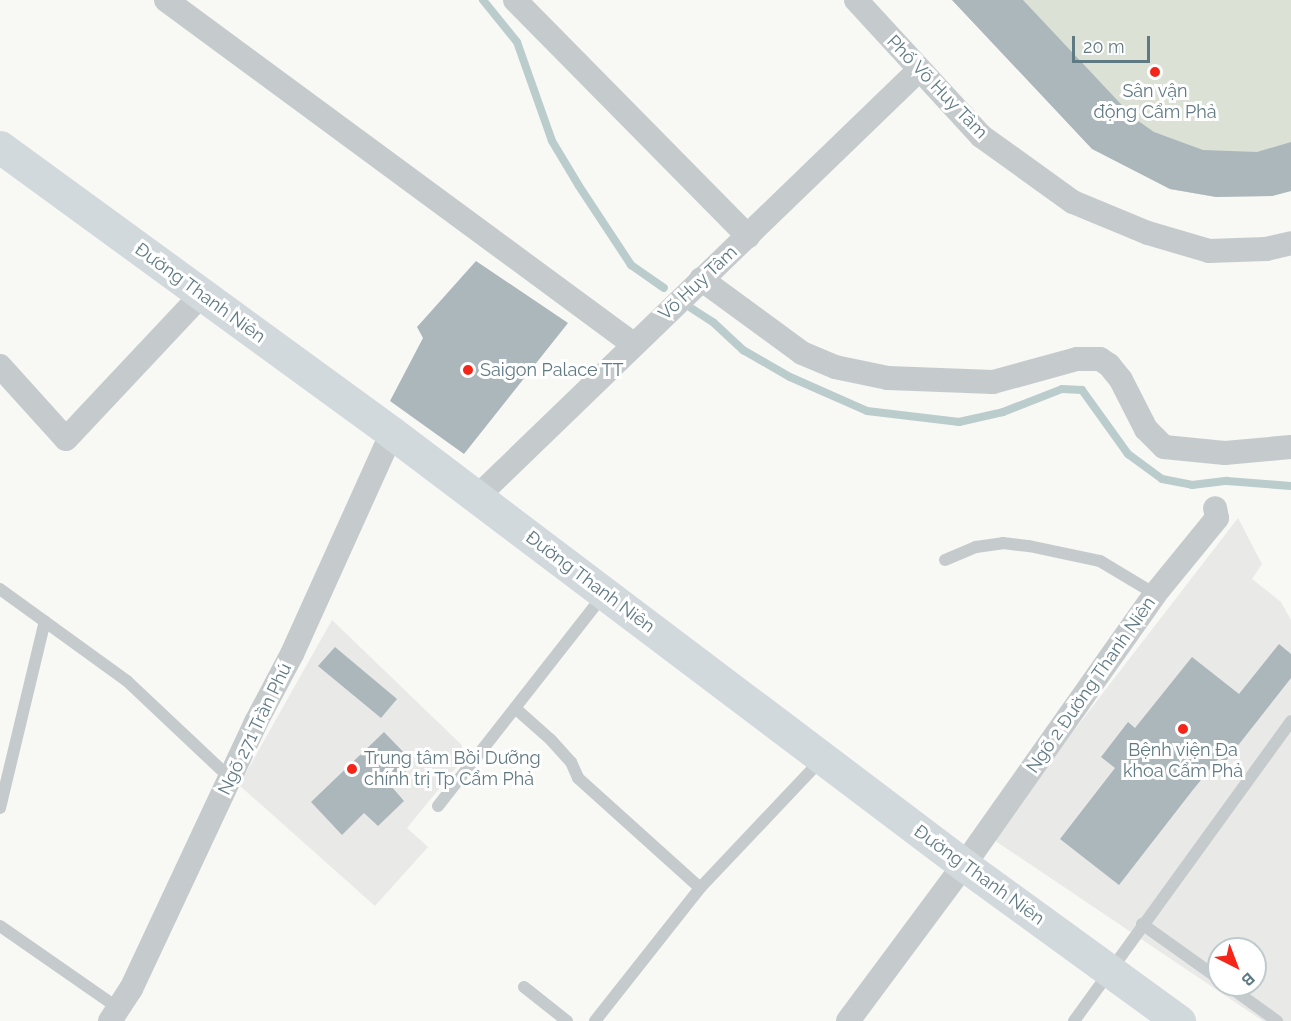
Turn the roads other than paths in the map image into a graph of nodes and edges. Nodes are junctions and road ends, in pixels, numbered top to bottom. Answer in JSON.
{"nodes":[{"id":1,"x":166,"y":0,"type":"edge"},
{"id":2,"x":515,"y":0,"type":"edge"},
{"id":3,"x":856,"y":0,"type":"edge"},
{"id":4,"x":919,"y":70,"type":"junction"},
{"id":5,"x":0,"y":147,"type":"edge"},
{"id":6,"x":748,"y":236,"type":"junction"},
{"id":7,"x":1291,"y":243,"type":"edge"},
{"id":8,"x":701,"y":279,"type":"junction"},
{"id":9,"x":202,"y":294,"type":"junction"},
{"id":10,"x":633,"y":344,"type":"junction"},
{"id":11,"x":0,"y":366,"type":"edge"},
{"id":12,"x":392,"y":433,"type":"junction"},
{"id":13,"x":1291,"y":447,"type":"edge"},
{"id":14,"x":477,"y":497,"type":"junction"},
{"id":15,"x":1215,"y":508,"type":"dead end"},
{"id":16,"x":945,"y":560,"type":"dead end"},
{"id":17,"x":0,"y":589,"type":"edge"},
{"id":18,"x":605,"y":594,"type":"junction"},
{"id":19,"x":1155,"y":594,"type":"junction"},
{"id":20,"x":45,"y":621,"type":"junction"},
{"id":21,"x":515,"y":708,"type":"junction"},
{"id":22,"x":1291,"y":721,"type":"edge"},
{"id":23,"x":823,"y":758,"type":"junction"},
{"id":24,"x":230,"y":778,"type":"junction"},
{"id":25,"x":438,"y":806,"type":"dead end"},
{"id":26,"x":0,"y":808,"type":"edge"},
{"id":27,"x":964,"y":865,"type":"junction"},
{"id":28,"x":700,"y":888,"type":"junction"},
{"id":29,"x":1142,"y":924,"type":"junction"},
{"id":30,"x":0,"y":926,"type":"edge"},
{"id":31,"x":1109,"y":970,"type":"junction"},
{"id":32,"x":1207,"y":970,"type":"edge"},
{"id":33,"x":524,"y":987,"type":"dead end"},
{"id":34,"x":1244,"y":997,"type":"edge"},
{"id":35,"x":114,"y":1015,"type":"edge"},
{"id":36,"x":567,"y":1021,"type":"edge"},
{"id":37,"x":595,"y":1021,"type":"edge"},
{"id":38,"x":848,"y":1021,"type":"edge"},
{"id":39,"x":1074,"y":1021,"type":"edge"},
{"id":40,"x":1179,"y":1021,"type":"edge"},
{"id":41,"x":1277,"y":1021,"type":"edge"}],
"edges":[{"from":1,"to":10,"type":"street"},
{"from":2,"to":6,"type":"street"},
{"from":3,"to":4,"type":"street","name":"Phố Võ Huy Tâm"},
{"from":4,"to":6,"type":"street","name":"Võ Huy Tâm"},
{"from":4,"to":7,"type":"street","name":"Phố Võ Huy Tâm"},
{"from":5,"to":9,"type":"street","name":"Đường Thanh Niên"},
{"from":6,"to":8,"type":"street","name":"Võ Huy Tâm"},
{"from":8,"to":10,"type":"street","name":"Võ Huy Tâm"},
{"from":8,"to":13,"type":"street"},
{"from":9,"to":11,"type":"street"},
{"from":9,"to":12,"type":"street","name":"Đường Thanh Niên"},
{"from":10,"to":14,"type":"street","name":"Võ Huy Tâm"},
{"from":12,"to":14,"type":"street","name":"Đường Thanh Niên"},
{"from":12,"to":24,"type":"street","name":"Ngõ 271 Trần Phú"},
{"from":14,"to":18,"type":"street","name":"Đường Thanh Niên"},
{"from":15,"to":19,"type":"street","name":"Ngõ 2 Đường Thanh Niên"},
{"from":16,"to":19,"type":"lane"},
{"from":17,"to":20,"type":"lane"},
{"from":18,"to":21,"type":"lane"},
{"from":18,"to":23,"type":"street","name":"Đường Thanh Niên"},
{"from":19,"to":27,"type":"street","name":"Ngõ 2 Đường Thanh Niên"},
{"from":20,"to":24,"type":"lane"},
{"from":20,"to":26,"type":"lane"},
{"from":21,"to":25,"type":"lane"},
{"from":21,"to":28,"type":"lane"},
{"from":22,"to":29,"type":"lane"},
{"from":23,"to":27,"type":"street","name":"Đường Thanh Niên"},
{"from":23,"to":28,"type":"lane"},
{"from":24,"to":35,"type":"street","name":"Ngõ 271 Trần Phú"},
{"from":27,"to":31,"type":"street","name":"Đường Thanh Niên"},
{"from":27,"to":38,"type":"street","name":"Ngõ 2 Đường Thanh Niên"},
{"from":28,"to":37,"type":"lane"},
{"from":29,"to":31,"type":"lane"},
{"from":29,"to":32,"type":"lane"},
{"from":30,"to":35,"type":"lane"},
{"from":31,"to":39,"type":"lane"},
{"from":31,"to":40,"type":"street","name":"Đường Thanh Niên"},
{"from":33,"to":36,"type":"lane"},
{"from":34,"to":41,"type":"lane"}]}
